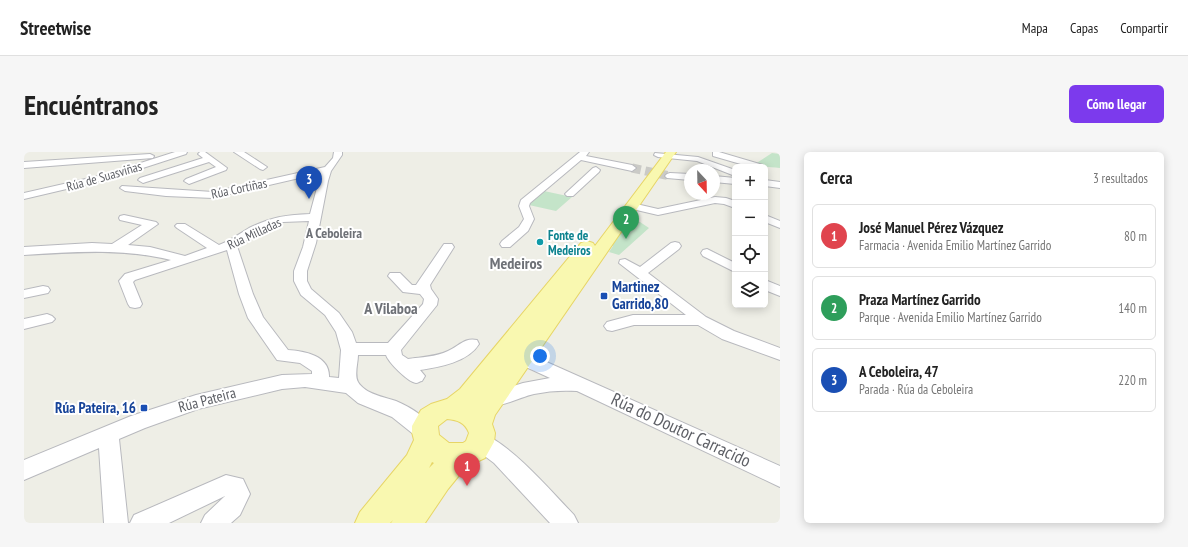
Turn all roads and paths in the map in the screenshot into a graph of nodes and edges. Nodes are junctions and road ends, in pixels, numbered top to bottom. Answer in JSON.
{"nodes":[{"id":1,"x":182,"y":152,"type":"edge"},
{"id":2,"x":196,"y":152,"type":"edge"},
{"id":3,"x":238,"y":152,"type":"edge"},
{"id":4,"x":342,"y":152,"type":"edge"},
{"id":5,"x":719,"y":153,"type":"edge"},
{"id":6,"x":583,"y":154,"type":"edge"},
{"id":7,"x":664,"y":154,"type":"edge"},
{"id":8,"x":210,"y":159,"type":"junction"},
{"id":9,"x":698,"y":159,"type":"junction"},
{"id":10,"x":751,"y":164,"type":"edge"},
{"id":11,"x":24,"y":165,"type":"edge"},
{"id":12,"x":263,"y":167,"type":"dead end"},
{"id":13,"x":632,"y":168,"type":"tunnel mouth"},
{"id":14,"x":328,"y":169,"type":"junction"},
{"id":15,"x":596,"y":170,"type":"dead end"},
{"id":16,"x":732,"y":172,"type":"edge"},
{"id":17,"x":670,"y":176,"type":"tunnel mouth"},
{"id":18,"x":684,"y":177,"type":"edge"},
{"id":19,"x":564,"y":178,"type":"junction"},
{"id":20,"x":143,"y":180,"type":"dead end"},
{"id":21,"x":720,"y":180,"type":"edge"},
{"id":22,"x":189,"y":181,"type":"dead end"},
{"id":23,"x":732,"y":181,"type":"edge"},
{"id":24,"x":583,"y":182,"type":"junction"},
{"id":25,"x":125,"y":188,"type":"dead end"},
{"id":26,"x":570,"y":194,"type":"dead end"},
{"id":27,"x":24,"y":196,"type":"edge"},
{"id":28,"x":732,"y":201,"type":"edge"},
{"id":29,"x":632,"y":206,"type":"junction"},
{"id":30,"x":314,"y":217,"type":"junction"},
{"id":31,"x":124,"y":218,"type":"dead end"},
{"id":32,"x":181,"y":226,"type":"dead end"},
{"id":33,"x":506,"y":244,"type":"dead end"},
{"id":34,"x":675,"y":246,"type":"dead end"},
{"id":35,"x":224,"y":247,"type":"junction"},
{"id":36,"x":448,"y":247,"type":"dead end"},
{"id":37,"x":116,"y":248,"type":"junction"},
{"id":38,"x":24,"y":251,"type":"edge"},
{"id":39,"x":708,"y":253,"type":"dead end"},
{"id":40,"x":187,"y":259,"type":"junction"},
{"id":41,"x":625,"y":263,"type":"dead end"},
{"id":42,"x":732,"y":266,"type":"edge"},
{"id":43,"x":640,"y":273,"type":"junction"},
{"id":44,"x":394,"y":276,"type":"dead end"},
{"id":45,"x":768,"y":286,"type":"edge"},
{"id":46,"x":43,"y":290,"type":"dead end"},
{"id":47,"x":424,"y":290,"type":"junction"},
{"id":48,"x":780,"y":292,"type":"edge"},
{"id":49,"x":24,"y":294,"type":"edge"},
{"id":50,"x":135,"y":304,"type":"dead end"},
{"id":51,"x":47,"y":319,"type":"dead end"},
{"id":52,"x":701,"y":320,"type":"junction"},
{"id":53,"x":24,"y":324,"type":"edge"},
{"id":54,"x":612,"y":326,"type":"dead end"},
{"id":55,"x":470,"y":344,"type":"dead end"},
{"id":56,"x":349,"y":349,"type":"junction"},
{"id":57,"x":392,"y":350,"type":"junction"},
{"id":58,"x":780,"y":354,"type":"edge"},
{"id":59,"x":528,"y":359,"type":"junction"},
{"id":60,"x":493,"y":366,"type":"junction"},
{"id":61,"x":320,"y":382,"type":"junction"},
{"id":62,"x":580,"y":384,"type":"junction"},
{"id":63,"x":352,"y":387,"type":"junction"},
{"id":64,"x":492,"y":400,"type":"junction"},
{"id":65,"x":436,"y":423,"type":"junction"},
{"id":66,"x":108,"y":434,"type":"junction"},
{"id":67,"x":473,"y":441,"type":"junction"},
{"id":68,"x":24,"y":470,"type":"edge"},
{"id":69,"x":780,"y":477,"type":"edge"},
{"id":70,"x":116,"y":523,"type":"edge"},
{"id":71,"x":142,"y":523,"type":"edge"},
{"id":72,"x":213,"y":523,"type":"edge"},
{"id":73,"x":371,"y":523,"type":"edge"},
{"id":74,"x":407,"y":523,"type":"edge"},
{"id":75,"x":566,"y":523,"type":"edge"}],
"edges":[{"from":1,"to":11,"type":"street"},
{"from":1,"to":27,"type":"street","name":"Rúa de Suasviñas"},
{"from":2,"to":8,"type":"street"},
{"from":3,"to":12,"type":"street"},
{"from":4,"to":14,"type":"street"},
{"from":5,"to":9,"type":"street"},
{"from":5,"to":10,"type":"street"},
{"from":6,"to":13,"type":"street"},
{"from":6,"to":19,"type":"street"},
{"from":7,"to":9,"type":"street"},
{"from":7,"to":29,"type":"main road"},
{"from":7,"to":60,"type":"main road"},
{"from":8,"to":20,"type":"street"},
{"from":8,"to":22,"type":"street"},
{"from":9,"to":16,"type":"street"},
{"from":14,"to":25,"type":"street","name":"Rúa Cortiñas"},
{"from":14,"to":30,"type":"street"},
{"from":15,"to":24,"type":"street"},
{"from":17,"to":18,"type":"street"},
{"from":19,"to":24,"type":"street"},
{"from":19,"to":33,"type":"street"},
{"from":21,"to":23,"type":"street"},
{"from":24,"to":26,"type":"street"},
{"from":28,"to":29,"type":"street"},
{"from":29,"to":59,"type":"main road"},
{"from":30,"to":35,"type":"street","name":"Rúa Milladas"},
{"from":30,"to":56,"type":"street"},
{"from":31,"to":37,"type":"street"},
{"from":32,"to":35,"type":"street","name":"Rúa Milladas"},
{"from":34,"to":43,"type":"street"},
{"from":35,"to":40,"type":"street","name":"Rúa Milladas"},
{"from":35,"to":61,"type":"street"},
{"from":36,"to":47,"type":"street"},
{"from":37,"to":38,"type":"street","name":"Rúa Milladas"},
{"from":37,"to":40,"type":"street","name":"Rúa Milladas"},
{"from":39,"to":42,"type":"street"},
{"from":40,"to":50,"type":"street","name":"Rúa Milladas"},
{"from":41,"to":43,"type":"street"},
{"from":43,"to":52,"type":"street"},
{"from":44,"to":47,"type":"street"},
{"from":45,"to":48,"type":"street"},
{"from":46,"to":49,"type":"street"},
{"from":47,"to":57,"type":"street"},
{"from":51,"to":53,"type":"street"},
{"from":52,"to":54,"type":"street"},
{"from":52,"to":58,"type":"street"},
{"from":55,"to":57,"type":"street"},
{"from":56,"to":57,"type":"street"},
{"from":56,"to":63,"type":"street"},
{"from":59,"to":60,"type":"street"},
{"from":59,"to":62,"type":"street","name":"Rúa do Doutor Carracido"},
{"from":59,"to":64,"type":"main road"},
{"from":60,"to":65,"type":"main road"},
{"from":61,"to":63,"type":"street","name":"Rúa Pateira"},
{"from":61,"to":66,"type":"street","name":"Rúa Pateira"},
{"from":62,"to":64,"type":"street"},
{"from":62,"to":69,"type":"street","name":"Rúa do Doutor Carracido"},
{"from":63,"to":65,"type":"street","name":"Rúa Pateira"},
{"from":64,"to":67,"type":"main road"},
{"from":65,"to":67,"type":"main road"},
{"from":65,"to":67,"type":"main road"},
{"from":65,"to":73,"type":"main road"},
{"from":66,"to":68,"type":"street","name":"Rúa Pateira"},
{"from":66,"to":70,"type":"street"},
{"from":67,"to":74,"type":"main road"},
{"from":67,"to":75,"type":"street"},
{"from":71,"to":72,"type":"street"}]}
